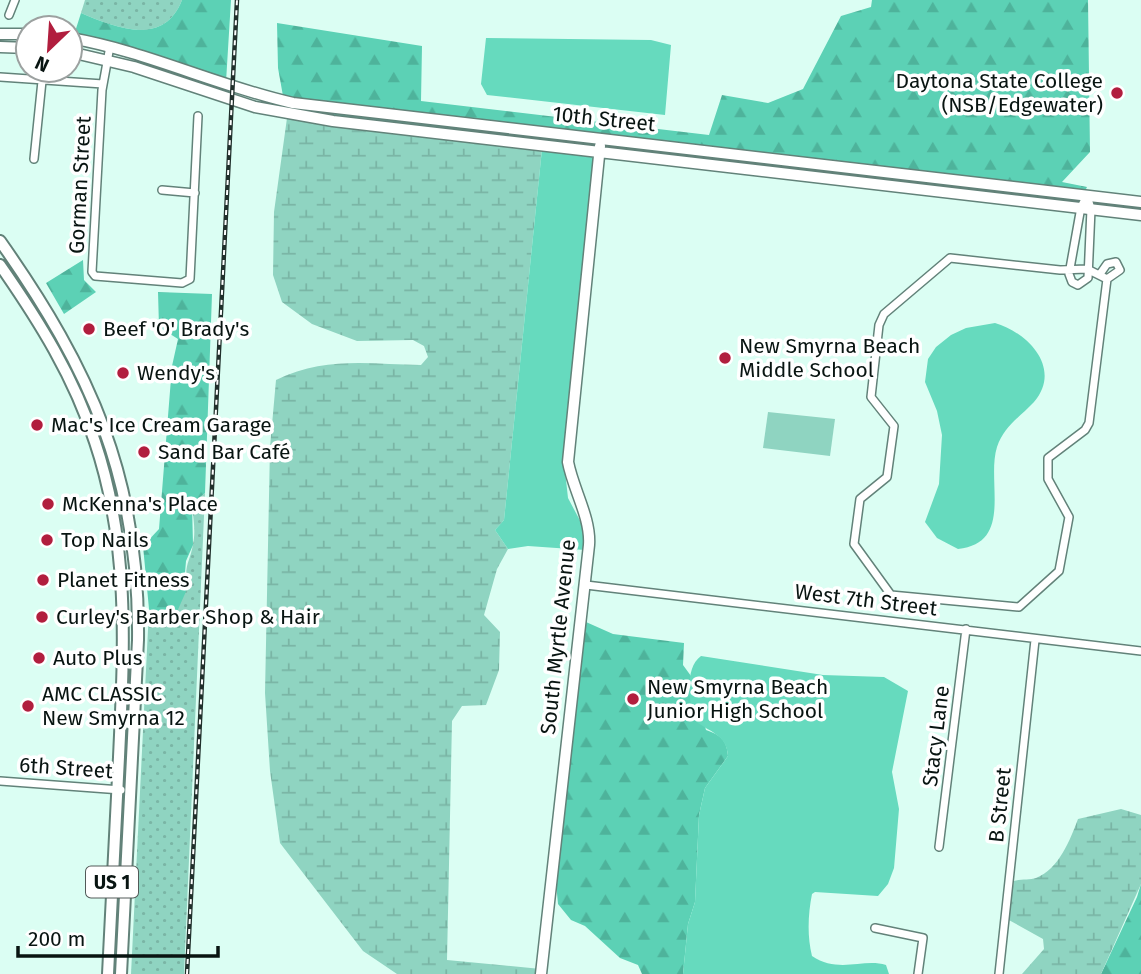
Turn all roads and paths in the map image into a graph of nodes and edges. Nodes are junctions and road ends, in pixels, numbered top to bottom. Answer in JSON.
{"nodes":[{"id":1,"x":15,"y":0,"type":"edge"},
{"id":2,"x":9,"y":15,"type":"dead end"},
{"id":3,"x":84,"y":41,"type":"edge"},
{"id":4,"x":110,"y":46,"type":"junction"},
{"id":5,"x":84,"y":55,"type":"edge"},
{"id":6,"x":107,"y":60,"type":"junction"},
{"id":7,"x":206,"y":79,"type":"junction"},
{"id":8,"x":84,"y":83,"type":"edge"},
{"id":9,"x":42,"y":84,"type":"edge"},
{"id":10,"x":103,"y":84,"type":"junction"},
{"id":11,"x":202,"y":90,"type":"junction"},
{"id":12,"x":262,"y":96,"type":"junction"},
{"id":13,"x":261,"y":108,"type":"junction"},
{"id":14,"x":198,"y":116,"type":"dead end"},
{"id":15,"x":601,"y":139,"type":"junction"},
{"id":16,"x":599,"y":151,"type":"junction"},
{"id":17,"x":34,"y":159,"type":"dead end"},
{"id":18,"x":162,"y":190,"type":"dead end"},
{"id":19,"x":195,"y":193,"type":"junction"},
{"id":20,"x":1087,"y":195,"type":"junction"},
{"id":21,"x":1141,"y":202,"type":"edge"},
{"id":22,"x":1086,"y":208,"type":"junction"},
{"id":23,"x":1141,"y":215,"type":"edge"},
{"id":24,"x":0,"y":241,"type":"edge"},
{"id":25,"x":1076,"y":242,"type":"junction"},
{"id":26,"x":1088,"y":243,"type":"junction"},
{"id":27,"x":0,"y":248,"type":"edge"},
{"id":28,"x":10,"y":256,"type":"junction"},
{"id":29,"x":0,"y":265,"type":"edge"},
{"id":30,"x":1070,"y":267,"type":"junction"},
{"id":31,"x":1087,"y":269,"type":"junction"},
{"id":32,"x":1100,"y":274,"type":"junction"},
{"id":33,"x":1107,"y":279,"type":"junction"},
{"id":34,"x":77,"y":362,"type":"junction"},
{"id":35,"x":65,"y":368,"type":"junction"},
{"id":36,"x":96,"y":404,"type":"junction"},
{"id":37,"x":84,"y":411,"type":"junction"},
{"id":38,"x":119,"y":540,"type":"junction"},
{"id":39,"x":132,"y":540,"type":"junction"},
{"id":40,"x":586,"y":586,"type":"junction"},
{"id":41,"x":967,"y":629,"type":"junction"},
{"id":42,"x":1035,"y":640,"type":"junction"},
{"id":43,"x":1141,"y":651,"type":"edge"},
{"id":44,"x":124,"y":665,"type":"junction"},
{"id":45,"x":137,"y":665,"type":"junction"},
{"id":46,"x":0,"y":781,"type":"edge"},
{"id":47,"x":117,"y":789,"type":"junction"},
{"id":48,"x":130,"y":790,"type":"junction"},
{"id":49,"x":939,"y":848,"type":"dead end"},
{"id":50,"x":875,"y":928,"type":"dead end"},
{"id":51,"x":108,"y":973,"type":"edge"},
{"id":52,"x":121,"y":973,"type":"edge"},
{"id":53,"x":541,"y":974,"type":"edge"},
{"id":54,"x":918,"y":974,"type":"edge"},
{"id":55,"x":999,"y":974,"type":"edge"}],
"edges":[{"from":1,"to":2,"type":"street"},
{"from":3,"to":4,"type":"street","name":"10th Street"},
{"from":4,"to":6,"type":"street","name":"Gorman Street"},
{"from":4,"to":7,"type":"street","name":"10th Street"},
{"from":5,"to":6,"type":"street","name":"10th Street"},
{"from":6,"to":10,"type":"street","name":"Gorman Street"},
{"from":6,"to":11,"type":"street","name":"10th Street"},
{"from":7,"to":11,"type":"street"},
{"from":7,"to":12,"type":"street","name":"10th Street"},
{"from":8,"to":10,"type":"street"},
{"from":9,"to":17,"type":"street"},
{"from":10,"to":19,"type":"street","name":"Gorman Street"},
{"from":11,"to":13,"type":"street","name":"10th Street"},
{"from":12,"to":13,"type":"street"},
{"from":12,"to":15,"type":"street","name":"10th Street"},
{"from":13,"to":16,"type":"street","name":"10th Street"},
{"from":14,"to":19,"type":"street","name":"Gorman Street"},
{"from":15,"to":16,"type":"street","name":"South Myrtle Avenue"},
{"from":15,"to":20,"type":"street","name":"10th Street"},
{"from":16,"to":22,"type":"street","name":"10th Street"},
{"from":16,"to":40,"type":"street","name":"South Myrtle Avenue"},
{"from":18,"to":19,"type":"street"},
{"from":20,"to":21,"type":"street","name":"10th Street"},
{"from":20,"to":22,"type":"street"},
{"from":22,"to":23,"type":"street","name":"10th Street"},
{"from":22,"to":25,"type":"street"},
{"from":22,"to":26,"type":"street"},
{"from":24,"to":28,"type":"main road","number":"US 1"},
{"from":25,"to":26,"type":"street"},
{"from":25,"to":30,"type":"street"},
{"from":26,"to":31,"type":"street"},
{"from":27,"to":28,"type":"main road"},
{"from":28,"to":34,"type":"main road","number":"US 1"},
{"from":29,"to":35,"type":"main road","number":"US 1"},
{"from":30,"to":31,"type":"street"},
{"from":30,"to":31,"type":"street"},
{"from":30,"to":33,"type":"street"},
{"from":31,"to":32,"type":"street"},
{"from":32,"to":33,"type":"street"},
{"from":32,"to":33,"type":"street"},
{"from":34,"to":35,"type":"street"},
{"from":34,"to":36,"type":"main road","number":"US 1"},
{"from":35,"to":37,"type":"main road","number":"US 1"},
{"from":36,"to":37,"type":"street"},
{"from":36,"to":39,"type":"main road","number":"US 1"},
{"from":37,"to":38,"type":"main road","number":"US 1"},
{"from":38,"to":39,"type":"street"},
{"from":38,"to":44,"type":"main road","number":"US 1"},
{"from":39,"to":45,"type":"main road","number":"US 1"},
{"from":40,"to":41,"type":"street","name":"West 7th Street"},
{"from":40,"to":53,"type":"street","name":"South Myrtle Avenue"},
{"from":41,"to":42,"type":"street","name":"West 7th Street"},
{"from":41,"to":49,"type":"street","name":"Stacy Lane"},
{"from":42,"to":43,"type":"street","name":"West 7th Street"},
{"from":42,"to":55,"type":"street","name":"B Street"},
{"from":44,"to":45,"type":"street"},
{"from":44,"to":47,"type":"main road","number":"US 1"},
{"from":45,"to":48,"type":"main road","number":"US 1"},
{"from":46,"to":47,"type":"street","name":"6th Street"},
{"from":47,"to":48,"type":"street","name":"6th Street"},
{"from":47,"to":51,"type":"main road","number":"US 1"},
{"from":48,"to":52,"type":"main road","number":"US 1"},
{"from":50,"to":54,"type":"street"},
{"from":51,"to":52,"type":"street"}]}
